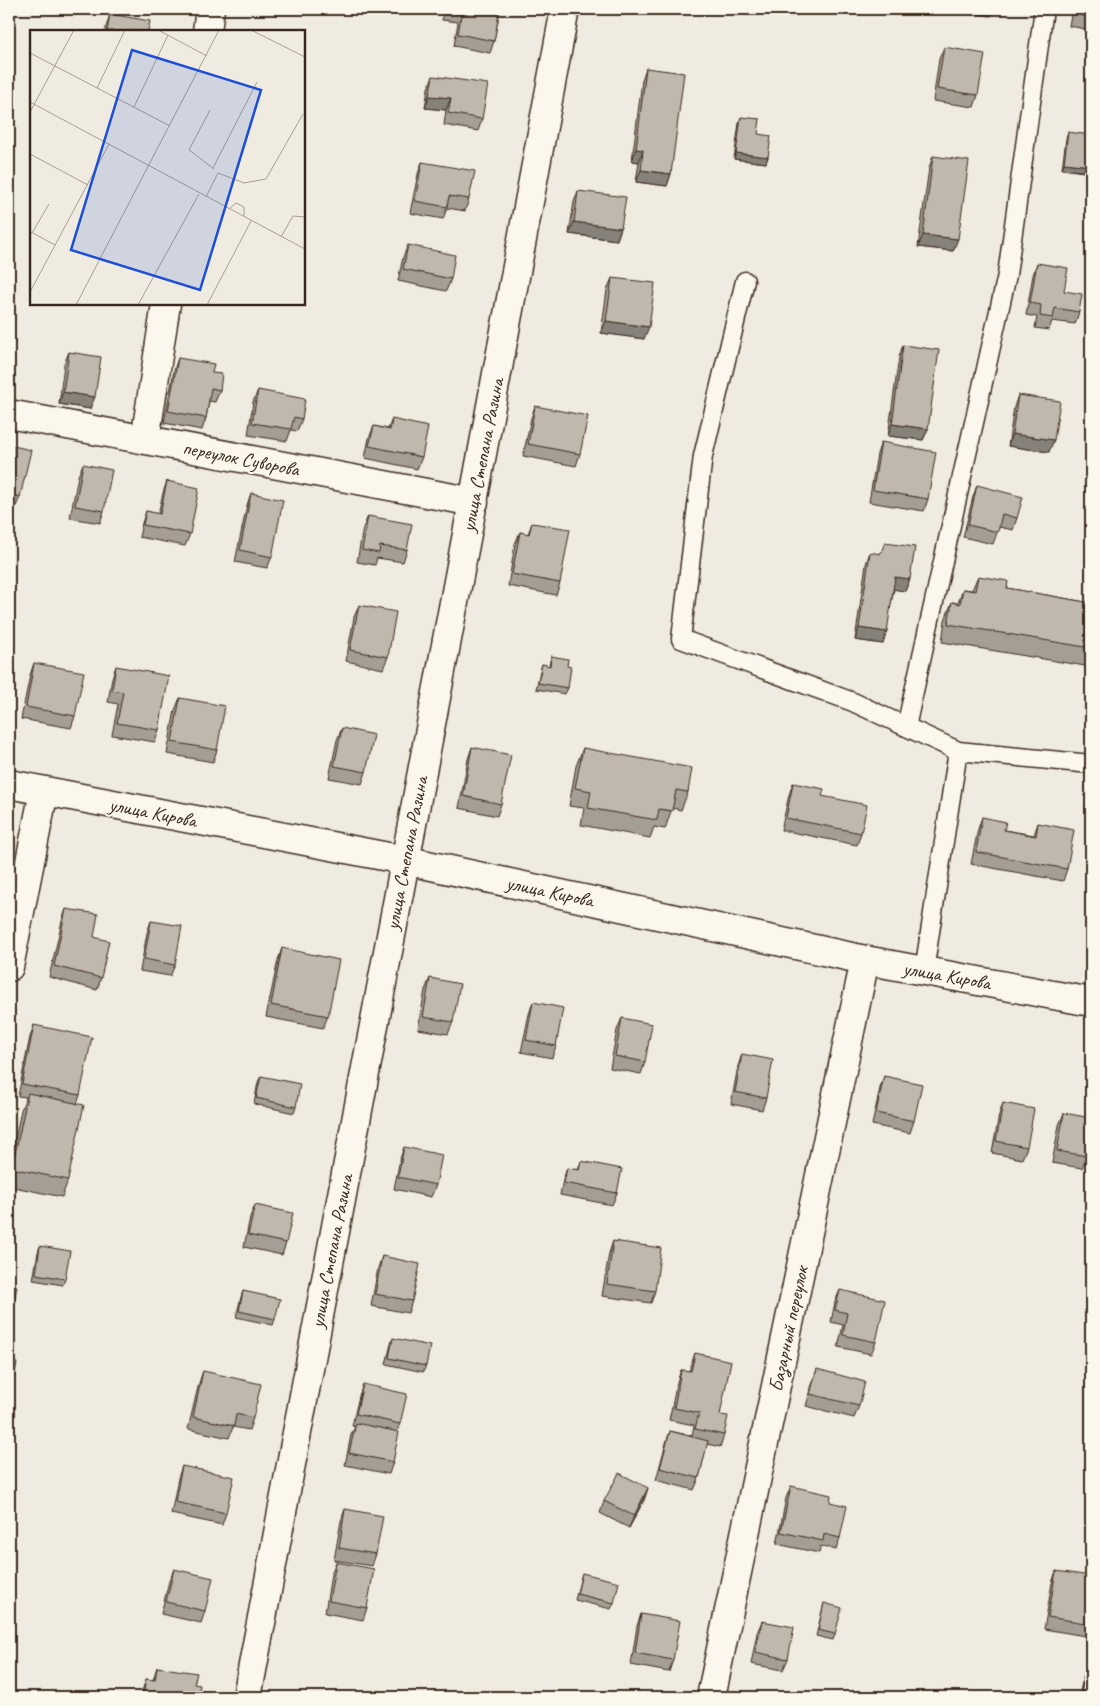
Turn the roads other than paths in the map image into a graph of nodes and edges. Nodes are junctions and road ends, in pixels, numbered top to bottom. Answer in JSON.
{"nodes":[{"id":1,"x":210,"y":9,"type":"edge"},
{"id":2,"x":565,"y":9,"type":"edge"},
{"id":3,"x":1044,"y":9,"type":"edge"},
{"id":4,"x":207,"y":30,"type":"edge"},
{"id":5,"x":745,"y":281,"type":"dead end"},
{"id":6,"x":166,"y":305,"type":"edge"},
{"id":7,"x":9,"y":414,"type":"edge"},
{"id":8,"x":145,"y":440,"type":"junction"},
{"id":9,"x":474,"y":502,"type":"junction"},
{"id":10,"x":906,"y":727,"type":"junction"},
{"id":11,"x":958,"y":751,"type":"junction"},
{"id":12,"x":1091,"y":764,"type":"edge"},
{"id":13,"x":9,"y":784,"type":"edge"},
{"id":14,"x":44,"y":791,"type":"junction"},
{"id":15,"x":404,"y":860,"type":"junction"},
{"id":16,"x":865,"y":960,"type":"junction"},
{"id":17,"x":9,"y":967,"type":"edge"},
{"id":18,"x":924,"y":971,"type":"junction"},
{"id":19,"x":1091,"y":1002,"type":"edge"},
{"id":20,"x":247,"y":1697,"type":"edge"},
{"id":21,"x":711,"y":1697,"type":"edge"}],
"edges":[{"from":1,"to":4,"type":"street"},
{"from":2,"to":9,"type":"street","name":"улица Степана Разина"},
{"from":3,"to":10,"type":"lane"},
{"from":5,"to":10,"type":"lane"},
{"from":6,"to":8,"type":"street"},
{"from":7,"to":8,"type":"street","name":"переулок Суворова"},
{"from":8,"to":9,"type":"street","name":"переулок Суворова"},
{"from":9,"to":15,"type":"street","name":"улица Степана Разина"},
{"from":10,"to":11,"type":"lane"},
{"from":11,"to":12,"type":"lane"},
{"from":11,"to":18,"type":"lane"},
{"from":13,"to":14,"type":"street","name":"улица Кирова"},
{"from":14,"to":15,"type":"street","name":"улица Кирова"},
{"from":14,"to":17,"type":"street"},
{"from":15,"to":16,"type":"street","name":"улица Кирова"},
{"from":15,"to":20,"type":"street","name":"улица Степана Разина"},
{"from":16,"to":18,"type":"street","name":"улица Кирова"},
{"from":16,"to":21,"type":"street","name":"Базарный переулок"},
{"from":18,"to":19,"type":"street","name":"улица Кирова"}]}
